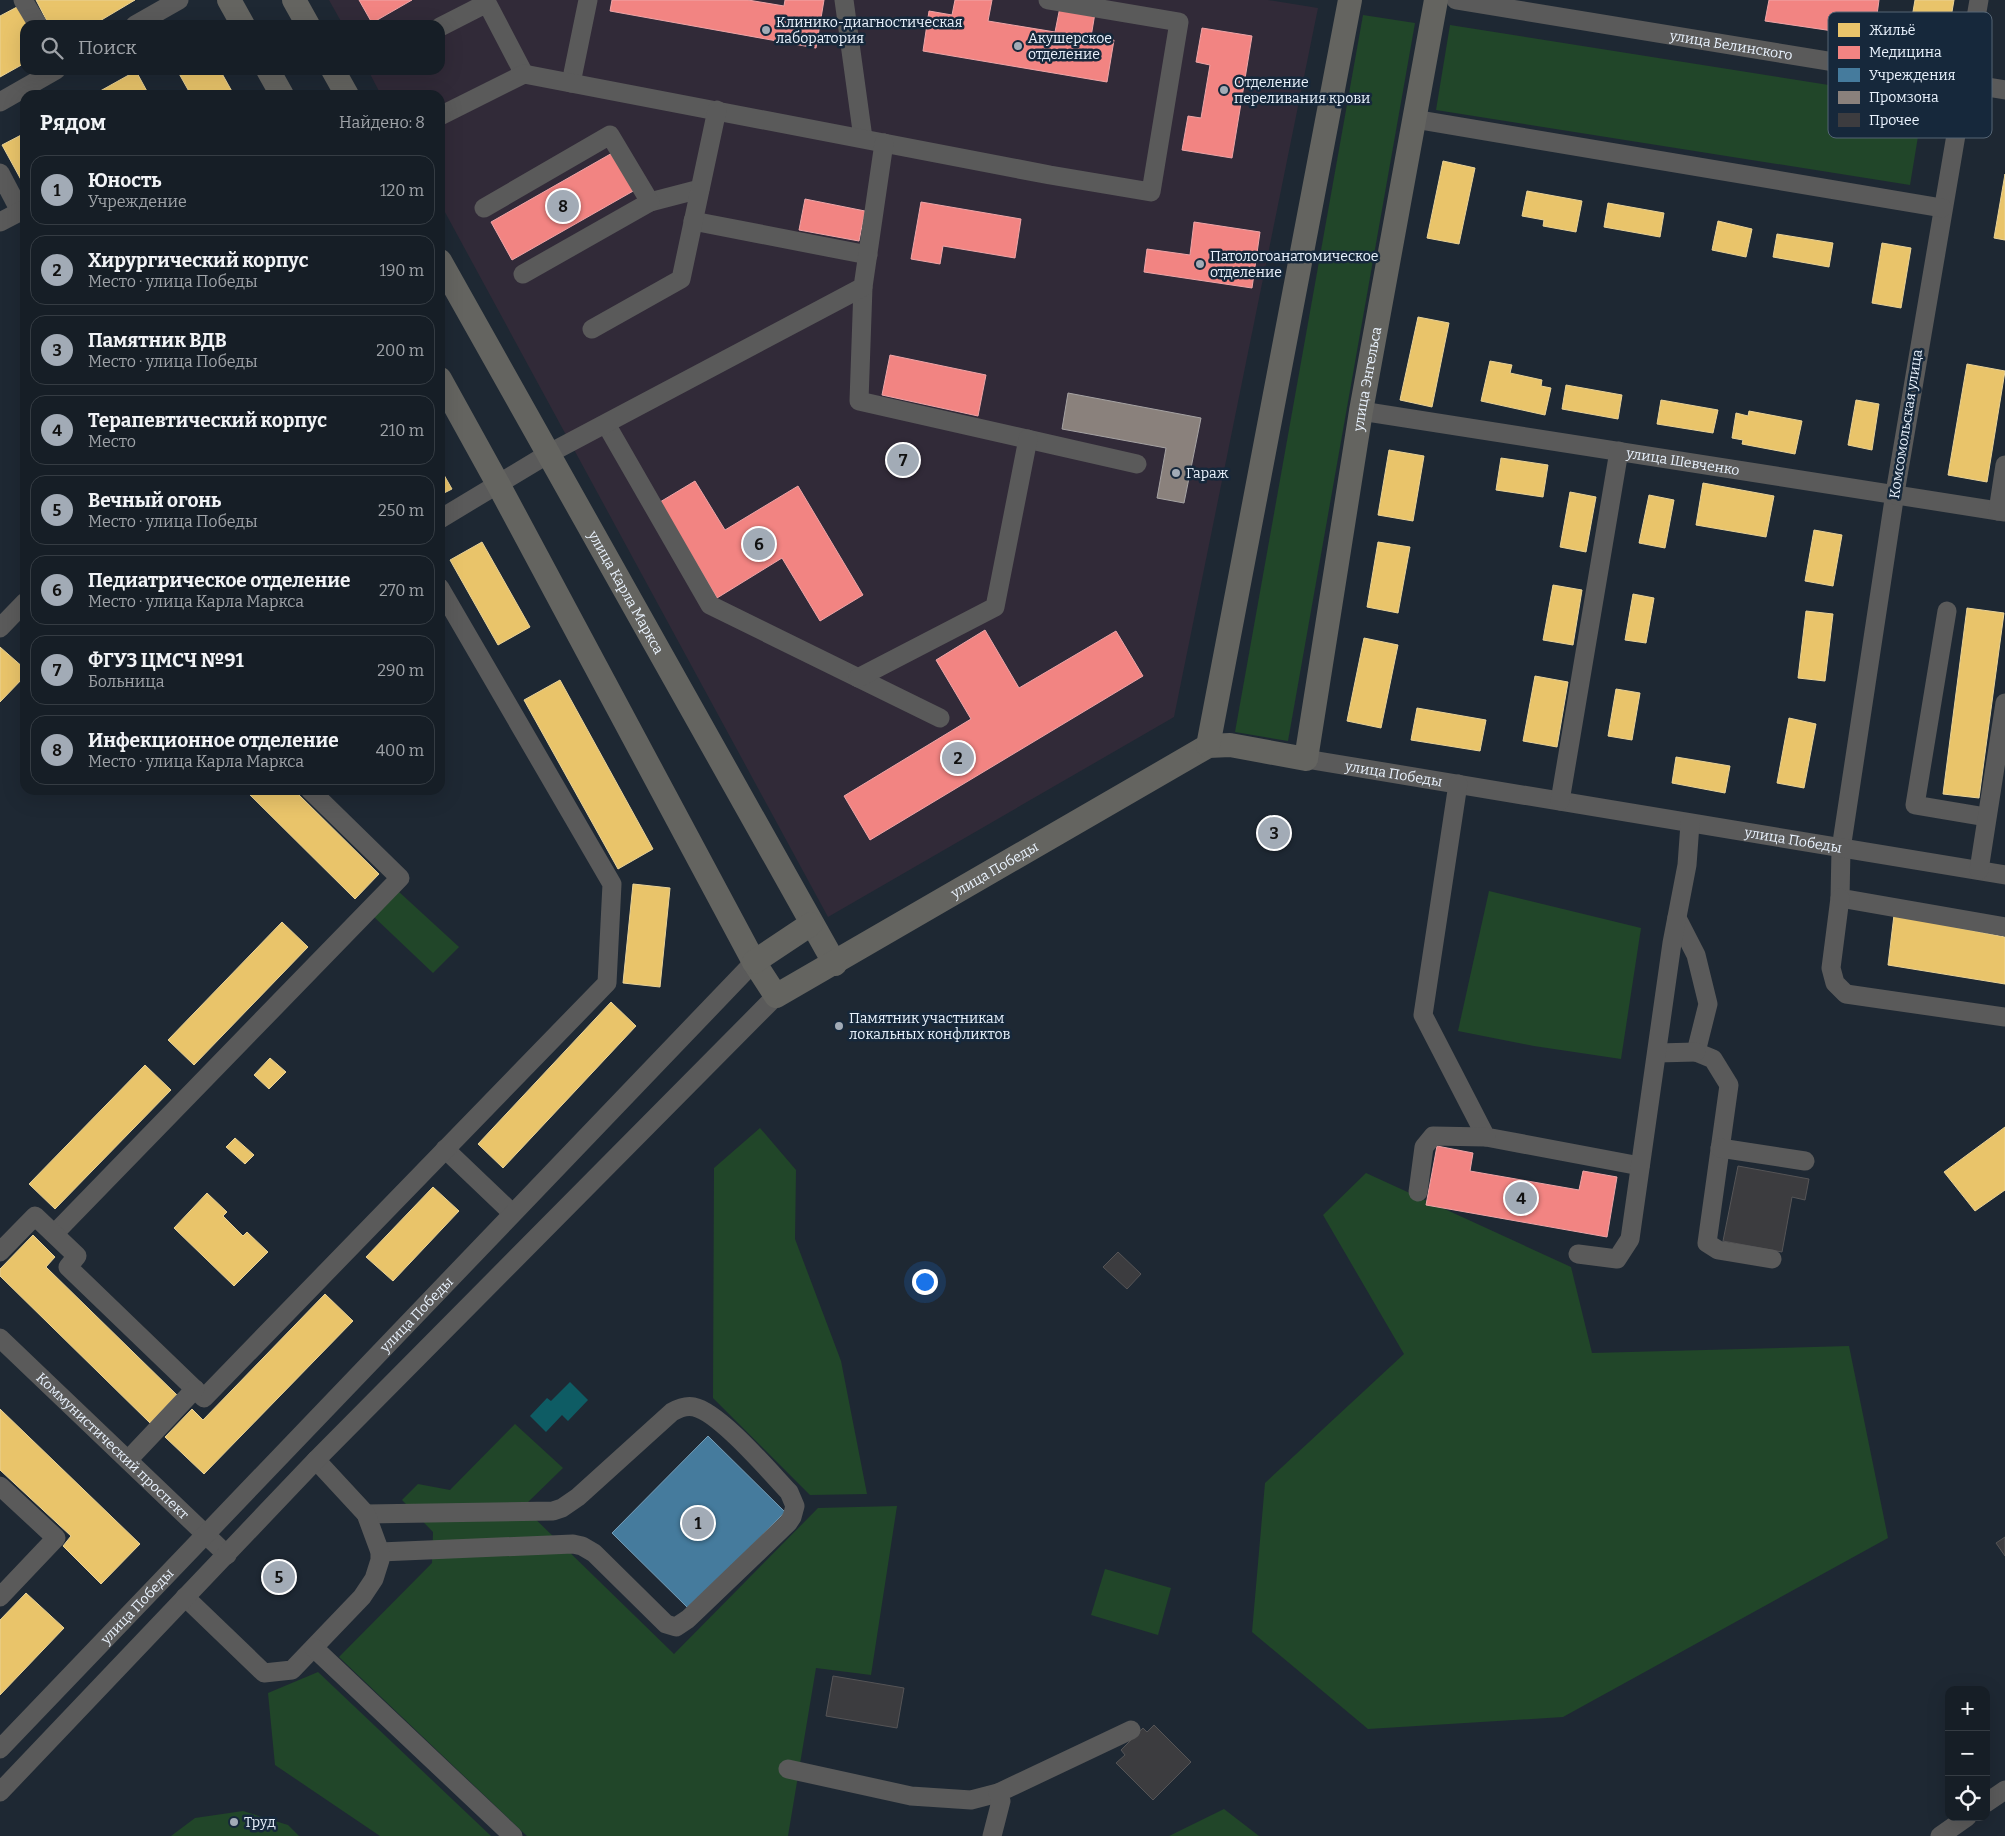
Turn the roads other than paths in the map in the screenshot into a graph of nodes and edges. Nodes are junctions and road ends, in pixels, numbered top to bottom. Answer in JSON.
{"nodes":[{"id":1,"x":23,"y":0,"type":"edge"},
{"id":2,"x":179,"y":0,"type":"edge"},
{"id":3,"x":229,"y":0,"type":"edge"},
{"id":4,"x":294,"y":0,"type":"edge"},
{"id":5,"x":588,"y":0,"type":"edge"},
{"id":6,"x":844,"y":0,"type":"edge"},
{"id":7,"x":1048,"y":0,"type":"edge"},
{"id":8,"x":1350,"y":0,"type":"edge"},
{"id":9,"x":1436,"y":0,"type":"edge"},
{"id":10,"x":1456,"y":0,"type":"edge"},
{"id":11,"x":35,"y":20,"type":"edge"},
{"id":12,"x":144,"y":20,"type":"edge"},
{"id":13,"x":240,"y":20,"type":"edge"},
{"id":14,"x":305,"y":20,"type":"edge"},
{"id":15,"x":445,"y":24,"type":"edge"},
{"id":16,"x":1828,"y":61,"type":"edge"},
{"id":17,"x":524,"y":74,"type":"junction"},
{"id":18,"x":47,"y":75,"type":"edge"},
{"id":19,"x":271,"y":75,"type":"edge"},
{"id":20,"x":336,"y":75,"type":"edge"},
{"id":21,"x":571,"y":83,"type":"junction"},
{"id":22,"x":1992,"y":88,"type":"edge"},
{"id":23,"x":21,"y":90,"type":"edge"},
{"id":24,"x":279,"y":90,"type":"edge"},
{"id":25,"x":344,"y":90,"type":"edge"},
{"id":26,"x":2005,"y":90,"type":"edge"},
{"id":27,"x":20,"y":91,"type":"edge"},
{"id":28,"x":0,"y":102,"type":"edge"},
{"id":29,"x":717,"y":110,"type":"junction"},
{"id":30,"x":445,"y":114,"type":"edge"},
{"id":31,"x":1414,"y":120,"type":"junction"},
{"id":32,"x":863,"y":138,"type":"junction"},
{"id":33,"x":1954,"y":138,"type":"edge"},
{"id":34,"x":884,"y":143,"type":"junction"},
{"id":35,"x":0,"y":173,"type":"edge"},
{"id":36,"x":700,"y":189,"type":"junction"},
{"id":37,"x":650,"y":202,"type":"junction"},
{"id":38,"x":20,"y":205,"type":"edge"},
{"id":39,"x":484,"y":208,"type":"dead end"},
{"id":40,"x":1942,"y":208,"type":"junction"},
{"id":41,"x":20,"y":212,"type":"edge"},
{"id":42,"x":0,"y":222,"type":"edge"},
{"id":43,"x":693,"y":222,"type":"junction"},
{"id":44,"x":868,"y":255,"type":"junction"},
{"id":45,"x":445,"y":270,"type":"edge"},
{"id":46,"x":523,"y":274,"type":"dead end"},
{"id":47,"x":863,"y":287,"type":"junction"},
{"id":48,"x":592,"y":329,"type":"dead end"},
{"id":49,"x":445,"y":388,"type":"edge"},
{"id":50,"x":1361,"y":411,"type":"junction"},
{"id":51,"x":606,"y":424,"type":"junction"},
{"id":52,"x":1028,"y":439,"type":"junction"},
{"id":53,"x":1619,"y":451,"type":"junction"},
{"id":54,"x":548,"y":454,"type":"junction"},
{"id":55,"x":1136,"y":464,"type":"dead end"},
{"id":56,"x":2005,"y":464,"type":"edge"},
{"id":57,"x":498,"y":484,"type":"junction"},
{"id":58,"x":1895,"y":493,"type":"junction"},
{"id":59,"x":2001,"y":511,"type":"edge"},
{"id":60,"x":445,"y":516,"type":"edge"},
{"id":61,"x":445,"y":597,"type":"edge"},
{"id":62,"x":20,"y":607,"type":"edge"},
{"id":63,"x":1947,"y":610,"type":"dead end"},
{"id":64,"x":0,"y":628,"type":"edge"},
{"id":65,"x":858,"y":678,"type":"junction"},
{"id":66,"x":2005,"y":703,"type":"edge"},
{"id":67,"x":940,"y":718,"type":"dead end"},
{"id":68,"x":1208,"y":746,"type":"junction"},
{"id":69,"x":1306,"y":759,"type":"junction"},
{"id":70,"x":1458,"y":784,"type":"junction"},
{"id":71,"x":315,"y":795,"type":"edge"},
{"id":72,"x":1560,"y":802,"type":"junction"},
{"id":73,"x":1986,"y":818,"type":"junction"},
{"id":74,"x":1690,"y":824,"type":"junction"},
{"id":75,"x":1841,"y":849,"type":"junction"},
{"id":76,"x":1979,"y":870,"type":"junction"},
{"id":77,"x":2005,"y":875,"type":"edge"},
{"id":78,"x":1840,"y":898,"type":"junction"},
{"id":79,"x":1677,"y":918,"type":"junction"},
{"id":80,"x":811,"y":924,"type":"junction"},
{"id":81,"x":2005,"y":927,"type":"edge"},
{"id":82,"x":754,"y":962,"type":"junction"},
{"id":83,"x":834,"y":964,"type":"junction"},
{"id":84,"x":776,"y":996,"type":"junction"},
{"id":85,"x":2005,"y":1017,"type":"edge"},
{"id":86,"x":1696,"y":1052,"type":"junction"},
{"id":87,"x":1657,"y":1053,"type":"junction"},
{"id":88,"x":1486,"y":1137,"type":"junction"},
{"id":89,"x":1720,"y":1148,"type":"junction"},
{"id":90,"x":445,"y":1149,"type":"junction"},
{"id":91,"x":1805,"y":1161,"type":"dead end"},
{"id":92,"x":1640,"y":1166,"type":"junction"},
{"id":93,"x":1418,"y":1192,"type":"dead end"},
{"id":94,"x":512,"y":1214,"type":"junction"},
{"id":95,"x":54,"y":1234,"type":"junction"},
{"id":96,"x":0,"y":1252,"type":"edge"},
{"id":97,"x":1578,"y":1254,"type":"dead end"},
{"id":98,"x":1772,"y":1259,"type":"dead end"},
{"id":99,"x":2,"y":1345,"type":"edge"},
{"id":100,"x":195,"y":1389,"type":"junction"},
{"id":101,"x":128,"y":1460,"type":"junction"},
{"id":102,"x":316,"y":1460,"type":"junction"},
{"id":103,"x":0,"y":1486,"type":"edge"},
{"id":104,"x":366,"y":1514,"type":"junction"},
{"id":105,"x":205,"y":1534,"type":"junction"},
{"id":106,"x":380,"y":1552,"type":"junction"},
{"id":107,"x":227,"y":1555,"type":"junction"},
{"id":108,"x":0,"y":1597,"type":"edge"},
{"id":109,"x":185,"y":1598,"type":"junction"},
{"id":110,"x":314,"y":1648,"type":"junction"},
{"id":111,"x":1131,"y":1730,"type":"dead end"},
{"id":112,"x":0,"y":1748,"type":"edge"},
{"id":113,"x":788,"y":1769,"type":"dead end"},
{"id":114,"x":2005,"y":1790,"type":"edge"},
{"id":115,"x":0,"y":1792,"type":"edge"},
{"id":116,"x":998,"y":1794,"type":"junction"},
{"id":117,"x":1990,"y":1800,"type":"edge"},
{"id":118,"x":1961,"y":1821,"type":"edge"},
{"id":119,"x":513,"y":1836,"type":"edge"},
{"id":120,"x":992,"y":1836,"type":"edge"},
{"id":121,"x":1940,"y":1836,"type":"edge"}],
"edges":[{"from":1,"to":11,"type":"street"},
{"from":2,"to":12,"type":"street"},
{"from":3,"to":13,"type":"main road"},
{"from":4,"to":14,"type":"main road"},
{"from":5,"to":21,"type":"street"},
{"from":6,"to":32,"type":"street"},
{"from":7,"to":34,"type":"street"},
{"from":8,"to":68,"type":"main road"},
{"from":9,"to":31,"type":"main road","name":"улица Энгельса"},
{"from":10,"to":16,"type":"street","name":"улица Белинского"},
{"from":15,"to":17,"type":"street"},
{"from":17,"to":21,"type":"street"},
{"from":17,"to":30,"type":"street"},
{"from":18,"to":23,"type":"street"},
{"from":19,"to":24,"type":"main road"},
{"from":20,"to":25,"type":"main road"},
{"from":21,"to":29,"type":"street"},
{"from":22,"to":26,"type":"street","name":"улица Белинского"},
{"from":27,"to":28,"type":"street"},
{"from":29,"to":32,"type":"street"},
{"from":29,"to":36,"type":"street"},
{"from":31,"to":40,"type":"street"},
{"from":31,"to":50,"type":"main road","name":"улица Энгельса"},
{"from":32,"to":34,"type":"street"},
{"from":33,"to":40,"type":"street","name":"Комсомольская улица"},
{"from":34,"to":44,"type":"street"},
{"from":35,"to":38,"type":"street"},
{"from":36,"to":37,"type":"street"},
{"from":36,"to":43,"type":"street"},
{"from":37,"to":39,"type":"street"},
{"from":37,"to":46,"type":"street"},
{"from":40,"to":58,"type":"street","name":"Комсомольская улица"},
{"from":41,"to":42,"type":"street"},
{"from":43,"to":44,"type":"street"},
{"from":43,"to":48,"type":"street"},
{"from":44,"to":47,"type":"street"},
{"from":45,"to":54,"type":"main road","name":"улица Карла Маркса"},
{"from":47,"to":51,"type":"street"},
{"from":47,"to":52,"type":"street"},
{"from":49,"to":57,"type":"main road"},
{"from":50,"to":53,"type":"street","name":"улица Шевченко"},
{"from":50,"to":69,"type":"main road","name":"улица Энгельса"},
{"from":51,"to":54,"type":"street"},
{"from":51,"to":65,"type":"street"},
{"from":52,"to":55,"type":"street"},
{"from":52,"to":65,"type":"street"},
{"from":53,"to":58,"type":"street","name":"улица Шевченко"},
{"from":53,"to":72,"type":"street"},
{"from":54,"to":57,"type":"street"},
{"from":54,"to":80,"type":"main road","name":"улица Карла Маркса"},
{"from":56,"to":59,"type":"street"},
{"from":57,"to":60,"type":"street"},
{"from":57,"to":82,"type":"main road"},
{"from":58,"to":59,"type":"street","name":"улица Шевченко"},
{"from":58,"to":75,"type":"street","name":"Комсомольская улица"},
{"from":61,"to":90,"type":"street"},
{"from":62,"to":64,"type":"street"},
{"from":63,"to":73,"type":"street"},
{"from":65,"to":67,"type":"street"},
{"from":66,"to":73,"type":"street"},
{"from":68,"to":69,"type":"main road","name":"улица Победы"},
{"from":68,"to":83,"type":"main road","name":"улица Победы"},
{"from":69,"to":70,"type":"street","name":"улица Победы"},
{"from":70,"to":72,"type":"street","name":"улица Победы"},
{"from":70,"to":88,"type":"street"},
{"from":71,"to":95,"type":"street"},
{"from":72,"to":74,"type":"street","name":"улица Победы"},
{"from":73,"to":76,"type":"street"},
{"from":74,"to":75,"type":"street","name":"улица Победы"},
{"from":74,"to":79,"type":"street"},
{"from":75,"to":76,"type":"street","name":"улица Победы"},
{"from":75,"to":78,"type":"street","name":"Комсомольская улица"},
{"from":76,"to":77,"type":"street","name":"улица Победы"},
{"from":78,"to":81,"type":"street"},
{"from":78,"to":85,"type":"street","name":"Комсомольская улица"},
{"from":79,"to":86,"type":"street"},
{"from":79,"to":87,"type":"street"},
{"from":80,"to":82,"type":"main road","name":"улица Победы"},
{"from":80,"to":83,"type":"main road"},
{"from":82,"to":84,"type":"main road"},
{"from":82,"to":94,"type":"street","name":"улица Победы"},
{"from":83,"to":84,"type":"main road","name":"улица Победы"},
{"from":84,"to":102,"type":"street","name":"улица Победы"},
{"from":86,"to":87,"type":"street"},
{"from":86,"to":89,"type":"street"},
{"from":87,"to":92,"type":"street"},
{"from":88,"to":92,"type":"street"},
{"from":88,"to":93,"type":"street"},
{"from":89,"to":91,"type":"street"},
{"from":89,"to":98,"type":"street"},
{"from":90,"to":94,"type":"street"},
{"from":90,"to":100,"type":"street"},
{"from":92,"to":97,"type":"street"},
{"from":94,"to":105,"type":"street","name":"улица Победы"},
{"from":95,"to":96,"type":"street"},
{"from":95,"to":100,"type":"street"},
{"from":99,"to":101,"type":"street","name":"Коммунистический проспект"},
{"from":100,"to":101,"type":"street"},
{"from":101,"to":105,"type":"street","name":"Коммунистический проспект"},
{"from":102,"to":104,"type":"street"},
{"from":102,"to":107,"type":"street","name":"улица Победы"},
{"from":103,"to":108,"type":"street"},
{"from":104,"to":106,"type":"street"},
{"from":104,"to":106,"type":"street"},
{"from":105,"to":107,"type":"street","name":"Коммунистический проспект"},
{"from":105,"to":112,"type":"street","name":"улица Победы"},
{"from":106,"to":110,"type":"street"},
{"from":107,"to":109,"type":"street","name":"улица Победы"},
{"from":109,"to":110,"type":"street"},
{"from":109,"to":115,"type":"street","name":"улица Победы"},
{"from":110,"to":119,"type":"street"},
{"from":111,"to":116,"type":"street"},
{"from":113,"to":116,"type":"street"},
{"from":114,"to":117,"type":"street"},
{"from":116,"to":120,"type":"street"},
{"from":118,"to":121,"type":"street"}]}
